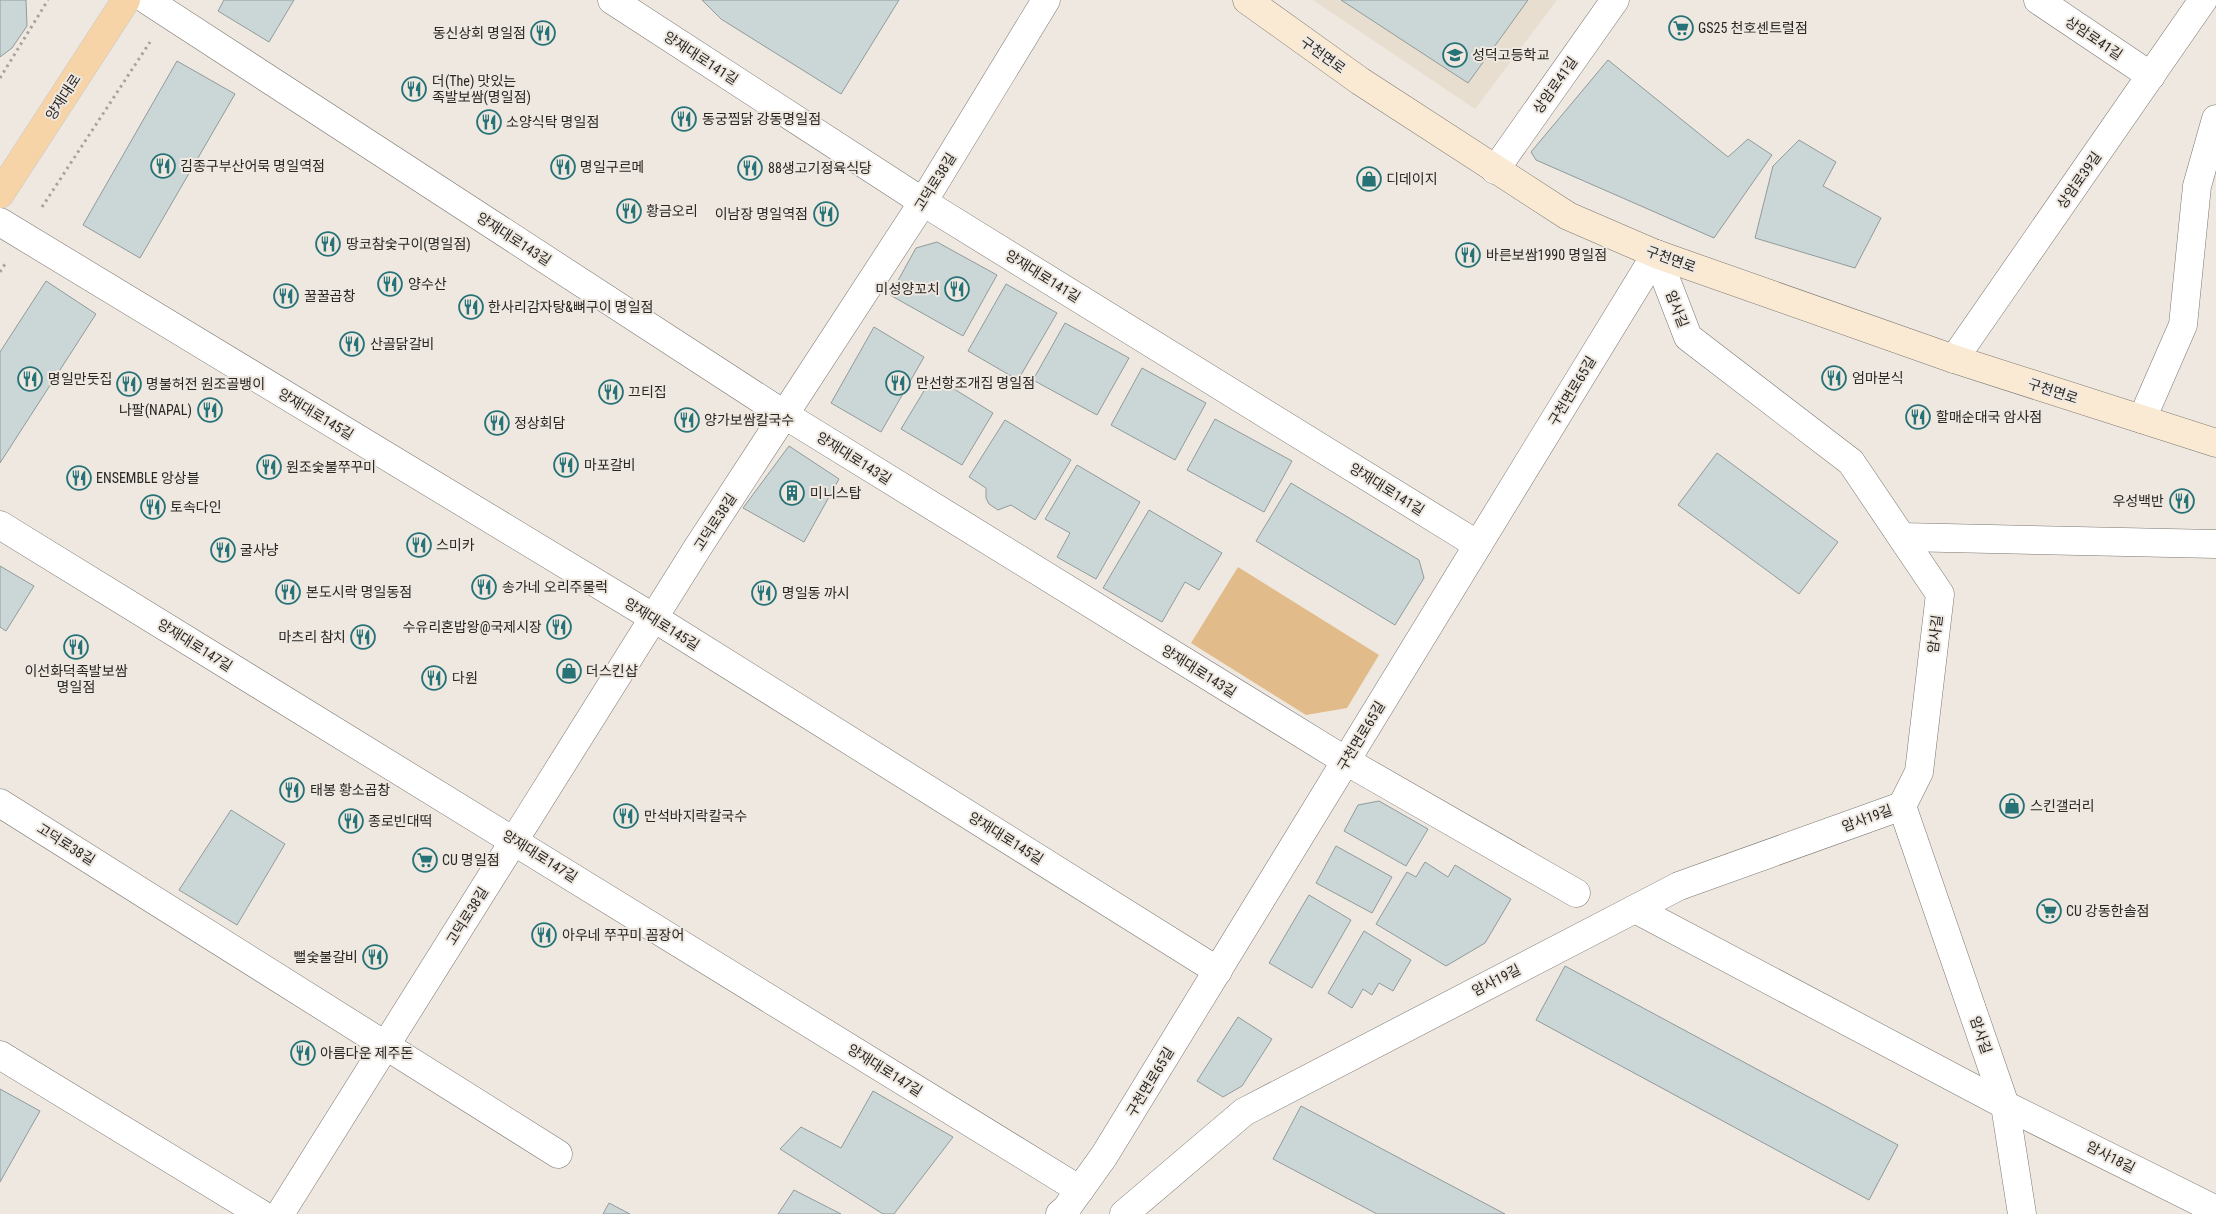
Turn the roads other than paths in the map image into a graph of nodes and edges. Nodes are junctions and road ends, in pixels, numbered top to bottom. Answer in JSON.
{"nodes":[{"id":1,"x":126,"y":0,"type":"edge"},
{"id":2,"x":612,"y":0,"type":"edge"},
{"id":3,"x":1046,"y":0,"type":"edge"},
{"id":4,"x":1248,"y":0,"type":"edge"},
{"id":5,"x":1615,"y":0,"type":"edge"},
{"id":6,"x":2038,"y":0,"type":"edge"},
{"id":7,"x":2204,"y":0,"type":"edge"},
{"id":8,"x":158,"y":7,"type":"edge"},
{"id":9,"x":2151,"y":76,"type":"junction"},
{"id":10,"x":2216,"y":119,"type":"edge"},
{"id":11,"x":1495,"y":170,"type":"junction"},
{"id":12,"x":0,"y":194,"type":"edge"},
{"id":13,"x":923,"y":202,"type":"junction"},
{"id":14,"x":0,"y":222,"type":"edge"},
{"id":15,"x":1656,"y":254,"type":"junction"},
{"id":16,"x":1954,"y":359,"type":"junction"},
{"id":17,"x":785,"y":415,"type":"junction"},
{"id":18,"x":2142,"y":419,"type":"junction"},
{"id":19,"x":2216,"y":443,"type":"edge"},
{"id":20,"x":0,"y":525,"type":"edge"},
{"id":21,"x":1902,"y":537,"type":"junction"},
{"id":22,"x":2216,"y":544,"type":"edge"},
{"id":23,"x":1478,"y":545,"type":"junction"},
{"id":24,"x":654,"y":618,"type":"junction"},
{"id":25,"x":1346,"y":761,"type":"junction"},
{"id":26,"x":0,"y":803,"type":"edge"},
{"id":27,"x":1902,"y":806,"type":"junction"},
{"id":28,"x":514,"y":840,"type":"junction"},
{"id":29,"x":1576,"y":894,"type":"dead end"},
{"id":30,"x":1635,"y":909,"type":"junction"},
{"id":31,"x":1218,"y":971,"type":"junction"},
{"id":32,"x":385,"y":1046,"type":"junction"},
{"id":33,"x":0,"y":1055,"type":"edge"},
{"id":34,"x":2005,"y":1105,"type":"junction"},
{"id":35,"x":558,"y":1154,"type":"dead end"},
{"id":36,"x":1080,"y":1190,"type":"junction"},
{"id":37,"x":2216,"y":1210,"type":"edge"},
{"id":38,"x":1136,"y":1212,"type":"edge"},
{"id":39,"x":261,"y":1214,"type":"edge"},
{"id":40,"x":280,"y":1214,"type":"edge"},
{"id":41,"x":1060,"y":1214,"type":"edge"},
{"id":42,"x":2022,"y":1214,"type":"edge"}],
"edges":[{"from":1,"to":12,"type":"main road","name":"양재대로"},
{"from":2,"to":13,"type":"street","name":"양재대로141길"},
{"from":3,"to":13,"type":"street","name":"고덕로38길"},
{"from":4,"to":11,"type":"main road","name":"구천면로"},
{"from":5,"to":11,"type":"street","name":"상암로41길"},
{"from":6,"to":9,"type":"street","name":"상암로41길"},
{"from":7,"to":9,"type":"street","name":"상암로39길"},
{"from":8,"to":17,"type":"street","name":"양재대로143길"},
{"from":9,"to":16,"type":"street","name":"상암로39길"},
{"from":10,"to":18,"type":"street"},
{"from":11,"to":15,"type":"main road","name":"구천면로"},
{"from":13,"to":17,"type":"street","name":"고덕로38길"},
{"from":13,"to":23,"type":"street","name":"양재대로141길"},
{"from":14,"to":24,"type":"street","name":"양재대로145길"},
{"from":15,"to":16,"type":"main road","name":"구천면로"},
{"from":15,"to":21,"type":"street","name":"암사길"},
{"from":15,"to":23,"type":"street","name":"구천면로65길"},
{"from":16,"to":18,"type":"main road","name":"구천면로"},
{"from":17,"to":24,"type":"street","name":"고덕로38길"},
{"from":17,"to":25,"type":"street","name":"양재대로143길"},
{"from":18,"to":19,"type":"main road","name":"구천면로"},
{"from":20,"to":28,"type":"street","name":"양재대로147길"},
{"from":21,"to":22,"type":"street"},
{"from":21,"to":27,"type":"street","name":"암사길"},
{"from":23,"to":25,"type":"street","name":"구천면로65길"},
{"from":24,"to":28,"type":"street","name":"고덕로38길"},
{"from":24,"to":31,"type":"street","name":"양재대로145길"},
{"from":25,"to":29,"type":"street","name":"양재대로143길"},
{"from":25,"to":31,"type":"street","name":"구천면로65길"},
{"from":26,"to":32,"type":"street","name":"고덕로38길"},
{"from":27,"to":30,"type":"street","name":"암사19길"},
{"from":27,"to":34,"type":"street","name":"암사길"},
{"from":28,"to":32,"type":"street","name":"고덕로38길"},
{"from":28,"to":36,"type":"street","name":"양재대로147길"},
{"from":30,"to":34,"type":"street"},
{"from":30,"to":38,"type":"street","name":"암사19길"},
{"from":31,"to":36,"type":"street","name":"구천면로65길"},
{"from":32,"to":35,"type":"street","name":"고덕로38길"},
{"from":32,"to":40,"type":"street","name":"고덕로38길"},
{"from":33,"to":39,"type":"street"},
{"from":34,"to":37,"type":"street","name":"암사18길"},
{"from":34,"to":42,"type":"street","name":"암사길"},
{"from":36,"to":41,"type":"street","name":"구천면로65길"}]}
